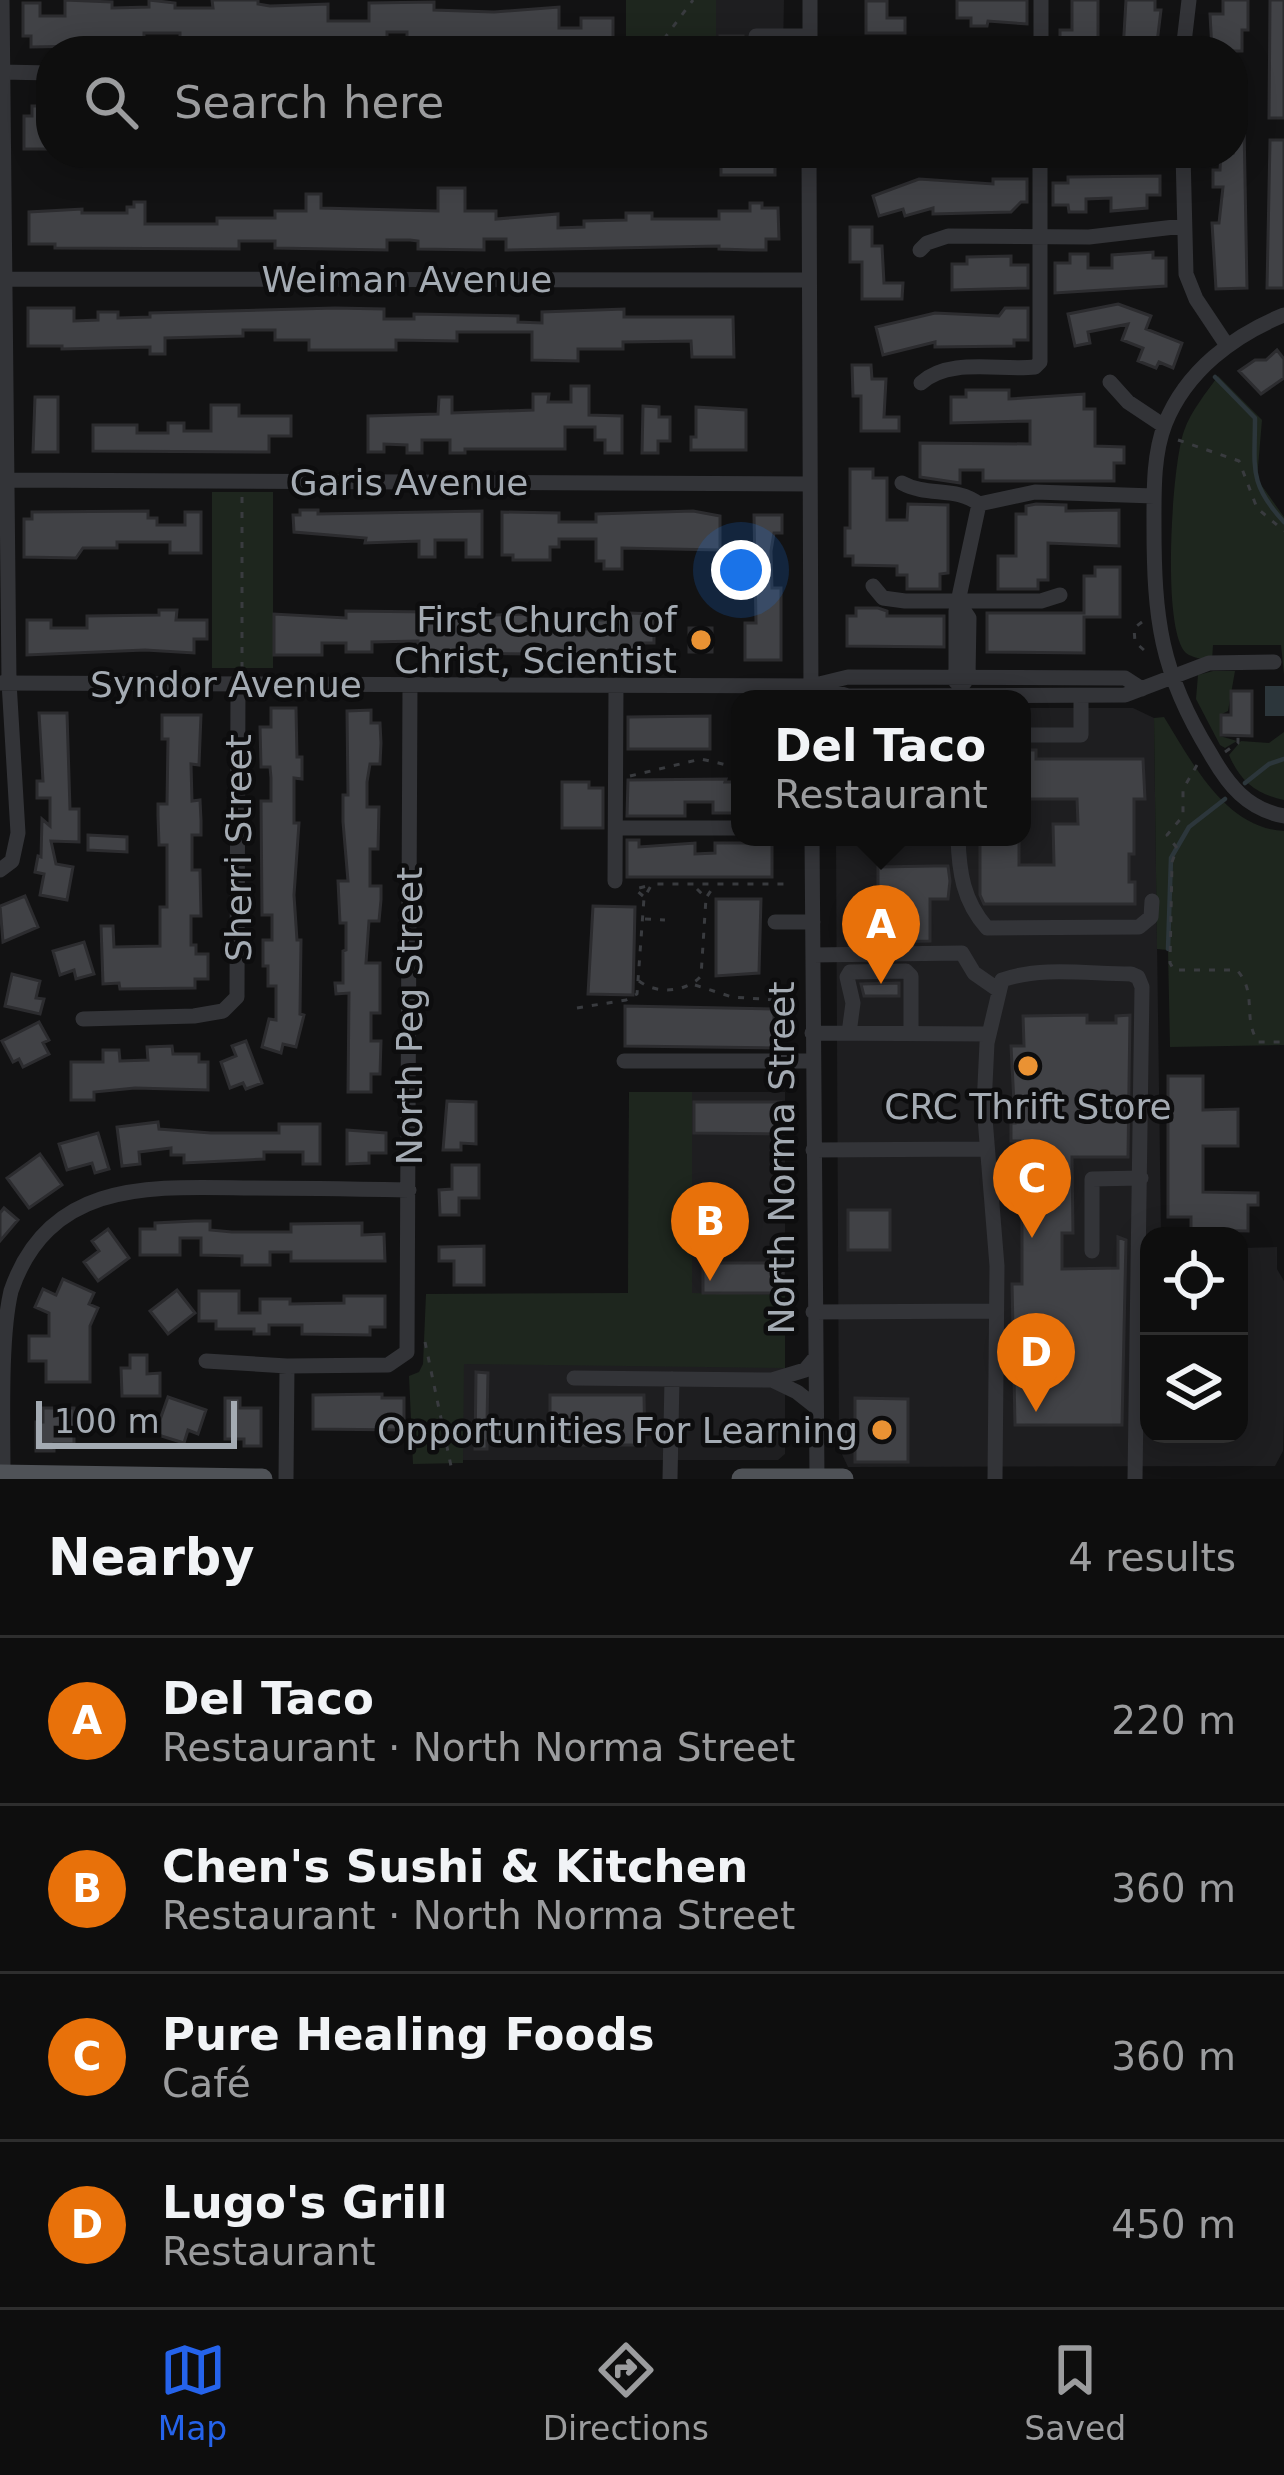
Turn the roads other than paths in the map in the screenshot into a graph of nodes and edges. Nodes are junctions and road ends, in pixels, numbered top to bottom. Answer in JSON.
{"nodes":[{"id":1,"x":2,"y":0,"type":"edge"},
{"id":2,"x":810,"y":0,"type":"edge"},
{"id":3,"x":1041,"y":0,"type":"edge"},
{"id":4,"x":1189,"y":0,"type":"edge"},
{"id":5,"x":810,"y":36,"type":"edge"},
{"id":6,"x":1041,"y":36,"type":"edge"},
{"id":7,"x":1185,"y":36,"type":"edge"},
{"id":8,"x":2,"y":73,"type":"edge"},
{"id":9,"x":36,"y":73,"type":"edge"},
{"id":10,"x":809,"y":168,"type":"edge"},
{"id":11,"x":1040,"y":168,"type":"edge"},
{"id":12,"x":1183,"y":168,"type":"edge"},
{"id":13,"x":1183,"y":226,"type":"junction"},
{"id":14,"x":1041,"y":237,"type":"junction"},
{"id":15,"x":920,"y":250,"type":"dead end"},
{"id":16,"x":4,"y":279,"type":"junction"},
{"id":17,"x":809,"y":280,"type":"junction"},
{"id":18,"x":1284,"y":315,"type":"edge"},
{"id":19,"x":1226,"y":344,"type":"junction"},
{"id":20,"x":2,"y":362,"type":"edge"},
{"id":21,"x":1110,"y":382,"type":"dead end"},
{"id":22,"x":921,"y":383,"type":"dead end"},
{"id":23,"x":1164,"y":426,"type":"junction"},
{"id":24,"x":8,"y":480,"type":"junction"},
{"id":25,"x":810,"y":484,"type":"junction"},
{"id":26,"x":902,"y":484,"type":"dead end"},
{"id":27,"x":1154,"y":496,"type":"junction"},
{"id":28,"x":979,"y":504,"type":"junction"},
{"id":29,"x":873,"y":586,"type":"dead end"},
{"id":30,"x":1060,"y":595,"type":"dead end"},
{"id":31,"x":958,"y":602,"type":"junction"},
{"id":32,"x":1274,"y":662,"type":"dead end"},
{"id":33,"x":240,"y":675,"type":"junction"},
{"id":34,"x":962,"y":677,"type":"junction"},
{"id":35,"x":1171,"y":678,"type":"junction"},
{"id":36,"x":5,"y":683,"type":"edge"},
{"id":37,"x":410,"y":685,"type":"junction"},
{"id":38,"x":616,"y":685,"type":"junction"},
{"id":39,"x":1142,"y":688,"type":"junction"},
{"id":40,"x":756,"y":690,"type":"edge"},
{"id":41,"x":812,"y":690,"type":"edge"},
{"id":42,"x":817,"y":690,"type":"edge"},
{"id":43,"x":957,"y":690,"type":"edge"},
{"id":44,"x":1031,"y":696,"type":"edge"},
{"id":45,"x":1081,"y":696,"type":"junction"},
{"id":46,"x":1031,"y":735,"type":"edge"},
{"id":47,"x":1284,"y":816,"type":"edge"},
{"id":48,"x":616,"y":828,"type":"junction"},
{"id":49,"x":731,"y":828,"type":"edge"},
{"id":50,"x":812,"y":846,"type":"edge"},
{"id":51,"x":959,"y":846,"type":"edge"},
{"id":52,"x":3,"y":868,"type":"edge"},
{"id":53,"x":615,"y":881,"type":"dead end"},
{"id":54,"x":1152,"y":902,"type":"dead end"},
{"id":55,"x":776,"y":922,"type":"dead end"},
{"id":56,"x":813,"y":922,"type":"junction"},
{"id":57,"x":813,"y":955,"type":"junction"},
{"id":58,"x":997,"y":989,"type":"junction"},
{"id":59,"x":83,"y":1018,"type":"dead end"},
{"id":60,"x":812,"y":1033,"type":"junction"},
{"id":61,"x":849,"y":1033,"type":"junction"},
{"id":62,"x":911,"y":1033,"type":"junction"},
{"id":63,"x":989,"y":1034,"type":"junction"},
{"id":64,"x":624,"y":1061,"type":"dead end"},
{"id":65,"x":813,"y":1061,"type":"junction"},
{"id":66,"x":985,"y":1149,"type":"junction"},
{"id":67,"x":813,"y":1150,"type":"junction"},
{"id":68,"x":1141,"y":1178,"type":"junction"},
{"id":69,"x":409,"y":1190,"type":"junction"},
{"id":70,"x":1092,"y":1251,"type":"dead end"},
{"id":71,"x":996,"y":1311,"type":"junction"},
{"id":72,"x":813,"y":1312,"type":"junction"},
{"id":73,"x":815,"y":1358,"type":"junction"},
{"id":74,"x":206,"y":1361,"type":"dead end"},
{"id":75,"x":286,"y":1366,"type":"junction"},
{"id":76,"x":574,"y":1378,"type":"dead end"},
{"id":77,"x":672,"y":1379,"type":"junction"},
{"id":78,"x":772,"y":1380,"type":"junction"},
{"id":79,"x":817,"y":1407,"type":"junction"},
{"id":80,"x":1,"y":1475,"type":"edge"},
{"id":81,"x":262,"y":1479,"type":"edge"},
{"id":82,"x":286,"y":1479,"type":"edge"},
{"id":83,"x":670,"y":1479,"type":"edge"},
{"id":84,"x":742,"y":1479,"type":"edge"},
{"id":85,"x":817,"y":1479,"type":"edge"},
{"id":86,"x":843,"y":1479,"type":"edge"},
{"id":87,"x":995,"y":1479,"type":"edge"},
{"id":88,"x":1135,"y":1479,"type":"edge"}],
"edges":[{"from":1,"to":8,"type":"street"},
{"from":2,"to":5,"type":"street"},
{"from":3,"to":6,"type":"street"},
{"from":4,"to":7,"type":"street"},
{"from":8,"to":9,"type":"street"},
{"from":8,"to":16,"type":"street"},
{"from":10,"to":17,"type":"street"},
{"from":11,"to":14,"type":"street"},
{"from":12,"to":13,"type":"street"},
{"from":13,"to":14,"type":"street"},
{"from":13,"to":19,"type":"street"},
{"from":14,"to":15,"type":"street"},
{"from":14,"to":22,"type":"street"},
{"from":16,"to":17,"type":"street","name":"Weiman Avenue"},
{"from":16,"to":20,"type":"street"},
{"from":17,"to":25,"type":"street"},
{"from":18,"to":19,"type":"street"},
{"from":19,"to":23,"type":"street"},
{"from":20,"to":24,"type":"street"},
{"from":21,"to":23,"type":"street"},
{"from":23,"to":27,"type":"street"},
{"from":24,"to":25,"type":"street","name":"Garis Avenue"},
{"from":24,"to":36,"type":"street"},
{"from":25,"to":41,"type":"street"},
{"from":26,"to":28,"type":"street"},
{"from":27,"to":28,"type":"street"},
{"from":27,"to":35,"type":"street"},
{"from":28,"to":31,"type":"street"},
{"from":29,"to":31,"type":"street"},
{"from":30,"to":31,"type":"street"},
{"from":31,"to":34,"type":"street"},
{"from":32,"to":35,"type":"street"},
{"from":33,"to":36,"type":"street","name":"Syndor Avenue"},
{"from":33,"to":37,"type":"street","name":"Syndor Avenue"},
{"from":33,"to":59,"type":"street","name":"Sherri Street"},
{"from":34,"to":39,"type":"street"},
{"from":34,"to":42,"type":"street"},
{"from":34,"to":43,"type":"street"},
{"from":35,"to":39,"type":"street"},
{"from":35,"to":47,"type":"street"},
{"from":36,"to":52,"type":"street"},
{"from":37,"to":38,"type":"street","name":"Syndor Avenue"},
{"from":37,"to":69,"type":"street","name":"North Peg Street"},
{"from":38,"to":40,"type":"street","name":"Syndor Avenue"},
{"from":38,"to":48,"type":"street"},
{"from":39,"to":45,"type":"street"},
{"from":44,"to":45,"type":"street"},
{"from":45,"to":46,"type":"street"},
{"from":48,"to":49,"type":"street"},
{"from":48,"to":53,"type":"street"},
{"from":50,"to":56,"type":"street","name":"North Norma Street"},
{"from":51,"to":54,"type":"street"},
{"from":55,"to":56,"type":"street"},
{"from":56,"to":57,"type":"street","name":"North Norma Street"},
{"from":57,"to":58,"type":"street"},
{"from":57,"to":60,"type":"street","name":"North Norma Street"},
{"from":58,"to":63,"type":"street"},
{"from":58,"to":68,"type":"street"},
{"from":60,"to":61,"type":"street"},
{"from":60,"to":65,"type":"street","name":"North Norma Street"},
{"from":61,"to":62,"type":"street"},
{"from":61,"to":62,"type":"street"},
{"from":62,"to":63,"type":"street"},
{"from":63,"to":66,"type":"street"},
{"from":64,"to":65,"type":"street"},
{"from":65,"to":67,"type":"street","name":"North Norma Street"},
{"from":66,"to":67,"type":"street"},
{"from":66,"to":71,"type":"street"},
{"from":67,"to":72,"type":"street","name":"North Norma Street"},
{"from":68,"to":70,"type":"street"},
{"from":68,"to":88,"type":"street"},
{"from":69,"to":75,"type":"street","name":"North Peg Street"},
{"from":69,"to":80,"type":"street"},
{"from":71,"to":72,"type":"street"},
{"from":71,"to":87,"type":"street"},
{"from":72,"to":73,"type":"street","name":"North Norma Street"},
{"from":73,"to":78,"type":"street"},
{"from":73,"to":79,"type":"street","name":"North Norma Street"},
{"from":74,"to":75,"type":"street"},
{"from":75,"to":82,"type":"street"},
{"from":76,"to":77,"type":"street"},
{"from":77,"to":78,"type":"street"},
{"from":77,"to":83,"type":"street"},
{"from":78,"to":79,"type":"street"},
{"from":79,"to":85,"type":"street","name":"North Norma Street"},
{"from":80,"to":81,"type":"main road"},
{"from":84,"to":85,"type":"main road"},
{"from":85,"to":86,"type":"main road"}]}
